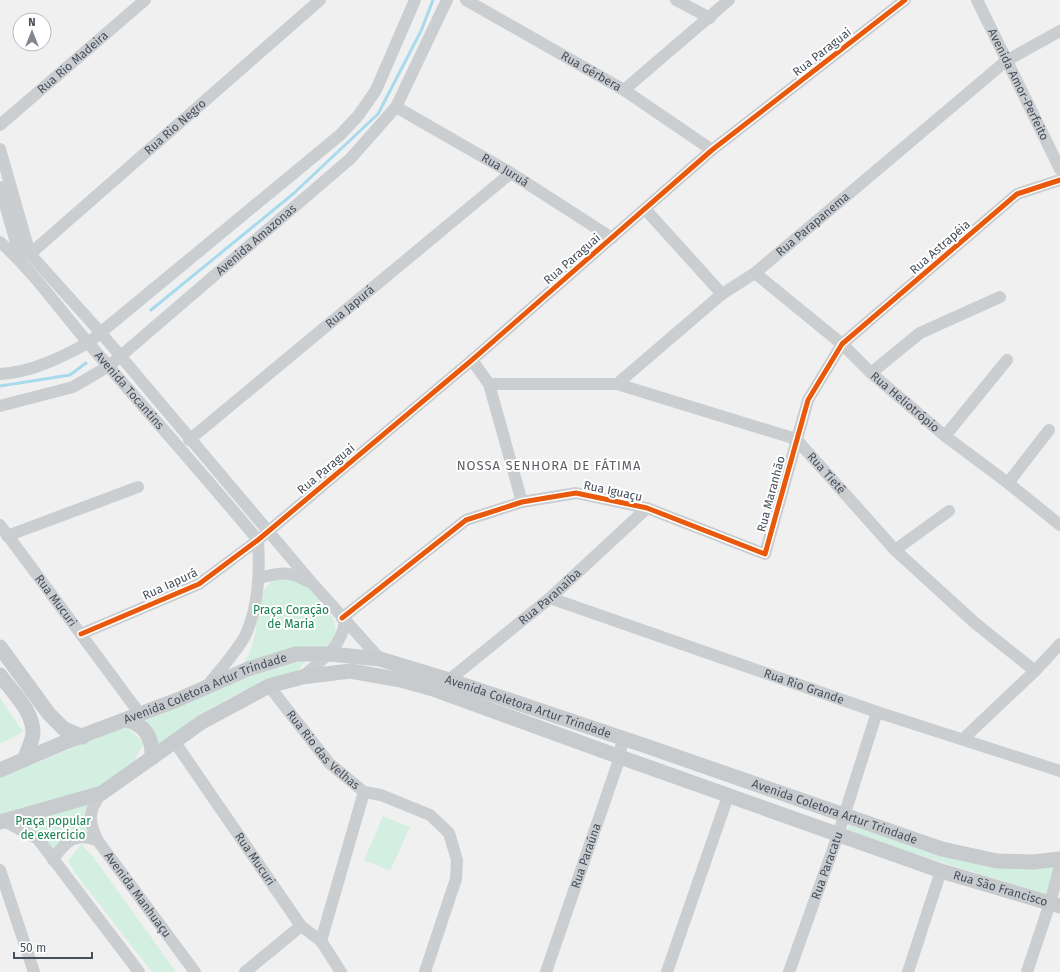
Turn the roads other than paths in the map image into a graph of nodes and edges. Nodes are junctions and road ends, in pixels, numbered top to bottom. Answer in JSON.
{"nodes":[{"id":1,"x":145,"y":0,"type":"edge"},
{"id":2,"x":320,"y":0,"type":"edge"},
{"id":3,"x":415,"y":0,"type":"edge"},
{"id":4,"x":447,"y":0,"type":"edge"},
{"id":5,"x":466,"y":0,"type":"edge"},
{"id":6,"x":676,"y":0,"type":"edge"},
{"id":7,"x":729,"y":0,"type":"edge"},
{"id":8,"x":905,"y":0,"type":"edge"},
{"id":9,"x":976,"y":0,"type":"edge"},
{"id":10,"x":710,"y":18,"type":"junction"},
{"id":11,"x":1060,"y":31,"type":"edge"},
{"id":12,"x":1006,"y":60,"type":"junction"},
{"id":13,"x":624,"y":90,"type":"junction"},
{"id":14,"x":396,"y":107,"type":"junction"},
{"id":15,"x":0,"y":125,"type":"edge"},
{"id":16,"x":0,"y":149,"type":"edge"},
{"id":17,"x":712,"y":150,"type":"junction"},
{"id":18,"x":1060,"y":169,"type":"edge"},
{"id":19,"x":511,"y":173,"type":"junction"},
{"id":20,"x":1060,"y":180,"type":"edge"},
{"id":21,"x":0,"y":187,"type":"edge"},
{"id":22,"x":646,"y":209,"type":"junction"},
{"id":23,"x":612,"y":238,"type":"junction"},
{"id":24,"x":0,"y":242,"type":"edge"},
{"id":25,"x":25,"y":257,"type":"junction"},
{"id":26,"x":755,"y":273,"type":"junction"},
{"id":27,"x":722,"y":294,"type":"junction"},
{"id":28,"x":1000,"y":297,"type":"dead end"},
{"id":29,"x":101,"y":333,"type":"junction"},
{"id":30,"x":88,"y":343,"type":"junction"},
{"id":31,"x":842,"y":344,"type":"junction"},
{"id":32,"x":120,"y":358,"type":"junction"},
{"id":33,"x":472,"y":360,"type":"junction"},
{"id":34,"x":1007,"y":360,"type":"dead end"},
{"id":35,"x":109,"y":366,"type":"junction"},
{"id":36,"x":871,"y":373,"type":"junction"},
{"id":37,"x":0,"y":374,"type":"edge"},
{"id":38,"x":489,"y":384,"type":"junction"},
{"id":39,"x":617,"y":384,"type":"junction"},
{"id":40,"x":0,"y":406,"type":"edge"},
{"id":41,"x":1049,"y":430,"type":"dead end"},
{"id":42,"x":945,"y":436,"type":"junction"},
{"id":43,"x":796,"y":439,"type":"junction"},
{"id":44,"x":189,"y":440,"type":"junction"},
{"id":45,"x":1008,"y":483,"type":"junction"},
{"id":46,"x":138,"y":487,"type":"dead end"},
{"id":47,"x":522,"y":502,"type":"junction"},
{"id":48,"x":647,"y":508,"type":"junction"},
{"id":49,"x":950,"y":511,"type":"dead end"},
{"id":50,"x":0,"y":525,"type":"edge"},
{"id":51,"x":1060,"y":525,"type":"edge"},
{"id":52,"x":7,"y":536,"type":"junction"},
{"id":53,"x":263,"y":536,"type":"junction"},
{"id":54,"x":895,"y":550,"type":"junction"},
{"id":55,"x":765,"y":554,"type":"joint"},
{"id":56,"x":259,"y":578,"type":"junction"},
{"id":57,"x":312,"y":583,"type":"junction"},
{"id":58,"x":550,"y":598,"type":"junction"},
{"id":59,"x":344,"y":619,"type":"junction"},
{"id":60,"x":81,"y":634,"type":"junction"},
{"id":61,"x":1060,"y":644,"type":"edge"},
{"id":62,"x":0,"y":647,"type":"edge"},
{"id":63,"x":330,"y":654,"type":"junction"},
{"id":64,"x":380,"y":659,"type":"junction"},
{"id":65,"x":1035,"y":671,"type":"junction"},
{"id":66,"x":0,"y":675,"type":"edge"},
{"id":67,"x":302,"y":677,"type":"junction"},
{"id":68,"x":449,"y":680,"type":"junction"},
{"id":69,"x":208,"y":685,"type":"junction"},
{"id":70,"x":269,"y":686,"type":"junction"},
{"id":71,"x":877,"y":712,"type":"junction"},
{"id":72,"x":134,"y":717,"type":"junction"},
{"id":73,"x":83,"y":737,"type":"junction"},
{"id":74,"x":622,"y":738,"type":"junction"},
{"id":75,"x":963,"y":739,"type":"junction"},
{"id":76,"x":174,"y":741,"type":"junction"},
{"id":77,"x":620,"y":757,"type":"junction"},
{"id":78,"x":152,"y":758,"type":"junction"},
{"id":79,"x":24,"y":760,"type":"junction"},
{"id":80,"x":0,"y":770,"type":"edge"},
{"id":81,"x":1060,"y":771,"type":"edge"},
{"id":82,"x":364,"y":792,"type":"junction"},
{"id":83,"x":102,"y":793,"type":"junction"},
{"id":84,"x":728,"y":796,"type":"junction"},
{"id":85,"x":844,"y":816,"type":"junction"},
{"id":86,"x":2,"y":822,"type":"edge"},
{"id":87,"x":838,"y":835,"type":"junction"},
{"id":88,"x":98,"y":840,"type":"junction"},
{"id":89,"x":1060,"y":859,"type":"edge"},
{"id":90,"x":53,"y":860,"type":"junction"},
{"id":91,"x":1060,"y":866,"type":"edge"},
{"id":92,"x":0,"y":870,"type":"edge"},
{"id":93,"x":941,"y":871,"type":"junction"},
{"id":94,"x":1055,"y":905,"type":"edge"},
{"id":95,"x":301,"y":926,"type":"junction"},
{"id":96,"x":320,"y":941,"type":"junction"},
{"id":97,"x":34,"y":972,"type":"edge"},
{"id":98,"x":139,"y":972,"type":"edge"},
{"id":99,"x":196,"y":972,"type":"edge"},
{"id":100,"x":245,"y":972,"type":"edge"},
{"id":101,"x":341,"y":972,"type":"edge"},
{"id":102,"x":425,"y":972,"type":"edge"},
{"id":103,"x":546,"y":972,"type":"edge"},
{"id":104,"x":667,"y":972,"type":"edge"},
{"id":105,"x":789,"y":972,"type":"edge"},
{"id":106,"x":908,"y":972,"type":"edge"},
{"id":107,"x":1027,"y":972,"type":"edge"}],
"edges":[{"from":1,"to":15,"type":"street","name":"Rua Rio Madeira"},
{"from":2,"to":25,"type":"street","name":"Rua Rio Negro"},
{"from":3,"to":29,"type":"street"},
{"from":4,"to":14,"type":"street","name":"Avenida Amazonas"},
{"from":5,"to":13,"type":"street","name":"Rua Gérbera"},
{"from":6,"to":10,"type":"street"},
{"from":7,"to":10,"type":"street"},
{"from":8,"to":17,"type":"street","name":"Rua Paraguai"},
{"from":9,"to":12,"type":"street","name":"Avenida Amor-Perfeito"},
{"from":10,"to":13,"type":"street"},
{"from":11,"to":12,"type":"street","name":"Rua Parapanema"},
{"from":12,"to":18,"type":"street","name":"Avenida Amor-Perfeito"},
{"from":12,"to":26,"type":"street","name":"Rua Parapanema"},
{"from":13,"to":17,"type":"street","name":"Rua Gérbera"},
{"from":14,"to":19,"type":"street","name":"Rua Juruá"},
{"from":14,"to":32,"type":"street","name":"Avenida Amazonas"},
{"from":16,"to":25,"type":"street"},
{"from":17,"to":22,"type":"street","name":"Rua Paraguai"},
{"from":19,"to":23,"type":"street","name":"Rua Juruá"},
{"from":19,"to":44,"type":"street","name":"Rua Japurá"},
{"from":20,"to":31,"type":"street","name":"Rua Astrapéia"},
{"from":21,"to":25,"type":"street"},
{"from":22,"to":23,"type":"street","name":"Rua Paraguai"},
{"from":22,"to":27,"type":"street"},
{"from":23,"to":33,"type":"street","name":"Rua Paraguai"},
{"from":24,"to":25,"type":"street","name":"Avenida Tocantins"},
{"from":25,"to":29,"type":"street","name":"Avenida Tocantins"},
{"from":25,"to":30,"type":"street","name":"Avenida Tocantins"},
{"from":26,"to":27,"type":"street","name":"Rua Parapanema"},
{"from":26,"to":31,"type":"street","name":"Rua Heliotrópio"},
{"from":27,"to":39,"type":"street","name":"Rua Parapanema"},
{"from":28,"to":36,"type":"street"},
{"from":29,"to":30,"type":"street"},
{"from":29,"to":32,"type":"street","name":"Avenida Tocantins"},
{"from":30,"to":35,"type":"street","name":"Avenida Tocantins"},
{"from":30,"to":37,"type":"street"},
{"from":31,"to":36,"type":"street","name":"Rua Heliotrópio"},
{"from":31,"to":43,"type":"street","name":"Rua Astrapéia"},
{"from":32,"to":35,"type":"street","name":"Avenida Amazonas"},
{"from":32,"to":44,"type":"street","name":"Avenida Tocantins"},
{"from":33,"to":38,"type":"street"},
{"from":33,"to":53,"type":"street","name":"Rua Paraguai"},
{"from":34,"to":42,"type":"street"},
{"from":35,"to":40,"type":"street","name":"Avenida Amazonas"},
{"from":35,"to":53,"type":"street","name":"Avenida Tocantins"},
{"from":36,"to":42,"type":"street","name":"Rua Heliotrópio"},
{"from":38,"to":39,"type":"street"},
{"from":38,"to":47,"type":"street"},
{"from":39,"to":43,"type":"street"},
{"from":41,"to":45,"type":"street"},
{"from":42,"to":45,"type":"street","name":"Rua Heliotrópio"},
{"from":43,"to":54,"type":"street","name":"Rua Tietê"},
{"from":43,"to":55,"type":"street","name":"Rua Maranhão"},
{"from":44,"to":53,"type":"street","name":"Avenida Tocantins"},
{"from":45,"to":51,"type":"street","name":"Rua Heliotrópio"},
{"from":46,"to":52,"type":"street"},
{"from":47,"to":48,"type":"street","name":"Rua Iguaçu"},
{"from":47,"to":59,"type":"street","name":"Rua Iguaçu"},
{"from":48,"to":55,"type":"street","name":"Rua Iguaçu"},
{"from":48,"to":58,"type":"street","name":"Rua Paranaíba"},
{"from":49,"to":54,"type":"street"},
{"from":50,"to":52,"type":"street","name":"Rua Mucuri"},
{"from":52,"to":60,"type":"street","name":"Rua Mucuri"},
{"from":53,"to":56,"type":"street"},
{"from":53,"to":57,"type":"street"},
{"from":53,"to":60,"type":"street","name":"Rua Iapurá"},
{"from":54,"to":65,"type":"street","name":"Rua Tietê"},
{"from":56,"to":57,"type":"street"},
{"from":56,"to":69,"type":"street"},
{"from":57,"to":59,"type":"street"},
{"from":58,"to":68,"type":"street","name":"Rua Paranaíba"},
{"from":58,"to":71,"type":"street","name":"Rua Rio Grande"},
{"from":59,"to":63,"type":"street"},
{"from":59,"to":64,"type":"street"},
{"from":60,"to":72,"type":"street","name":"Rua Mucuri"},
{"from":61,"to":65,"type":"street"},
{"from":62,"to":73,"type":"main road"},
{"from":63,"to":64,"type":"main road","name":"Avenida Coletora Artur Trindade"},
{"from":63,"to":67,"type":"street"},
{"from":63,"to":69,"type":"main road","name":"Avenida Coletora Artur Trindade"},
{"from":64,"to":68,"type":"main road","name":"Avenida Coletora Artur Trindade"},
{"from":65,"to":75,"type":"street"},
{"from":66,"to":79,"type":"main road"},
{"from":67,"to":70,"type":"main road","name":"Avenida Coletora Artur Trindade"},
{"from":67,"to":77,"type":"main road","name":"Avenida Coletora Artur Trindade"},
{"from":68,"to":74,"type":"main road","name":"Avenida Coletora Artur Trindade"},
{"from":69,"to":72,"type":"main road","name":"Avenida Coletora Artur Trindade"},
{"from":70,"to":76,"type":"main road","name":"Avenida Coletora Artur Trindade"},
{"from":70,"to":82,"type":"street","name":"Rua Rio das Velhas"},
{"from":71,"to":75,"type":"street","name":"Rua Rio Grande"},
{"from":71,"to":85,"type":"street","name":"Rua Paracatu"},
{"from":72,"to":73,"type":"main road","name":"Avenida Coletora Artur Trindade"},
{"from":72,"to":78,"type":"main road"},
{"from":73,"to":79,"type":"main road","name":"Avenida Coletora Artur Trindade"},
{"from":74,"to":77,"type":"street","name":"Rua Paraúna"},
{"from":74,"to":85,"type":"main road","name":"Avenida Coletora Artur Trindade"},
{"from":75,"to":81,"type":"street","name":"Rua Rio Grande"},
{"from":76,"to":78,"type":"main road","name":"Avenida Coletora Artur Trindade"},
{"from":76,"to":95,"type":"street","name":"Rua Mucuri"},
{"from":77,"to":84,"type":"main road","name":"Avenida Coletora Artur Trindade"},
{"from":77,"to":103,"type":"street","name":"Rua Paraúna"},
{"from":78,"to":83,"type":"main road","name":"Avenida Coletora Artur Trindade"},
{"from":79,"to":80,"type":"main road","name":"Avenida Coletora Artur Trindade"},
{"from":82,"to":96,"type":"street"},
{"from":82,"to":102,"type":"street","name":"Rua Rio das Velhas"},
{"from":83,"to":86,"type":"main road","name":"Avenida Coletora Artur Trindade"},
{"from":83,"to":88,"type":"street","name":"Avenida Manhuaçu"},
{"from":84,"to":87,"type":"main road","name":"Avenida Coletora Artur Trindade"},
{"from":84,"to":104,"type":"street"},
{"from":85,"to":87,"type":"street","name":"Rua Paracatu"},
{"from":85,"to":89,"type":"main road","name":"Avenida Coletora Artur Trindade"},
{"from":86,"to":90,"type":"street"},
{"from":87,"to":93,"type":"main road","name":"Avenida Coletora Artur Trindade"},
{"from":87,"to":105,"type":"street","name":"Rua Paracatu"},
{"from":88,"to":90,"type":"street"},
{"from":88,"to":99,"type":"street","name":"Avenida Manhuaçu"},
{"from":90,"to":98,"type":"street"},
{"from":91,"to":94,"type":"street"},
{"from":92,"to":97,"type":"street"},
{"from":93,"to":94,"type":"main road","name":"Rua São Francisco"},
{"from":93,"to":106,"type":"street"},
{"from":94,"to":107,"type":"street"},
{"from":95,"to":96,"type":"street","name":"Rua Mucuri"},
{"from":95,"to":100,"type":"street"},
{"from":96,"to":101,"type":"street","name":"Rua Mucuri"}]}
